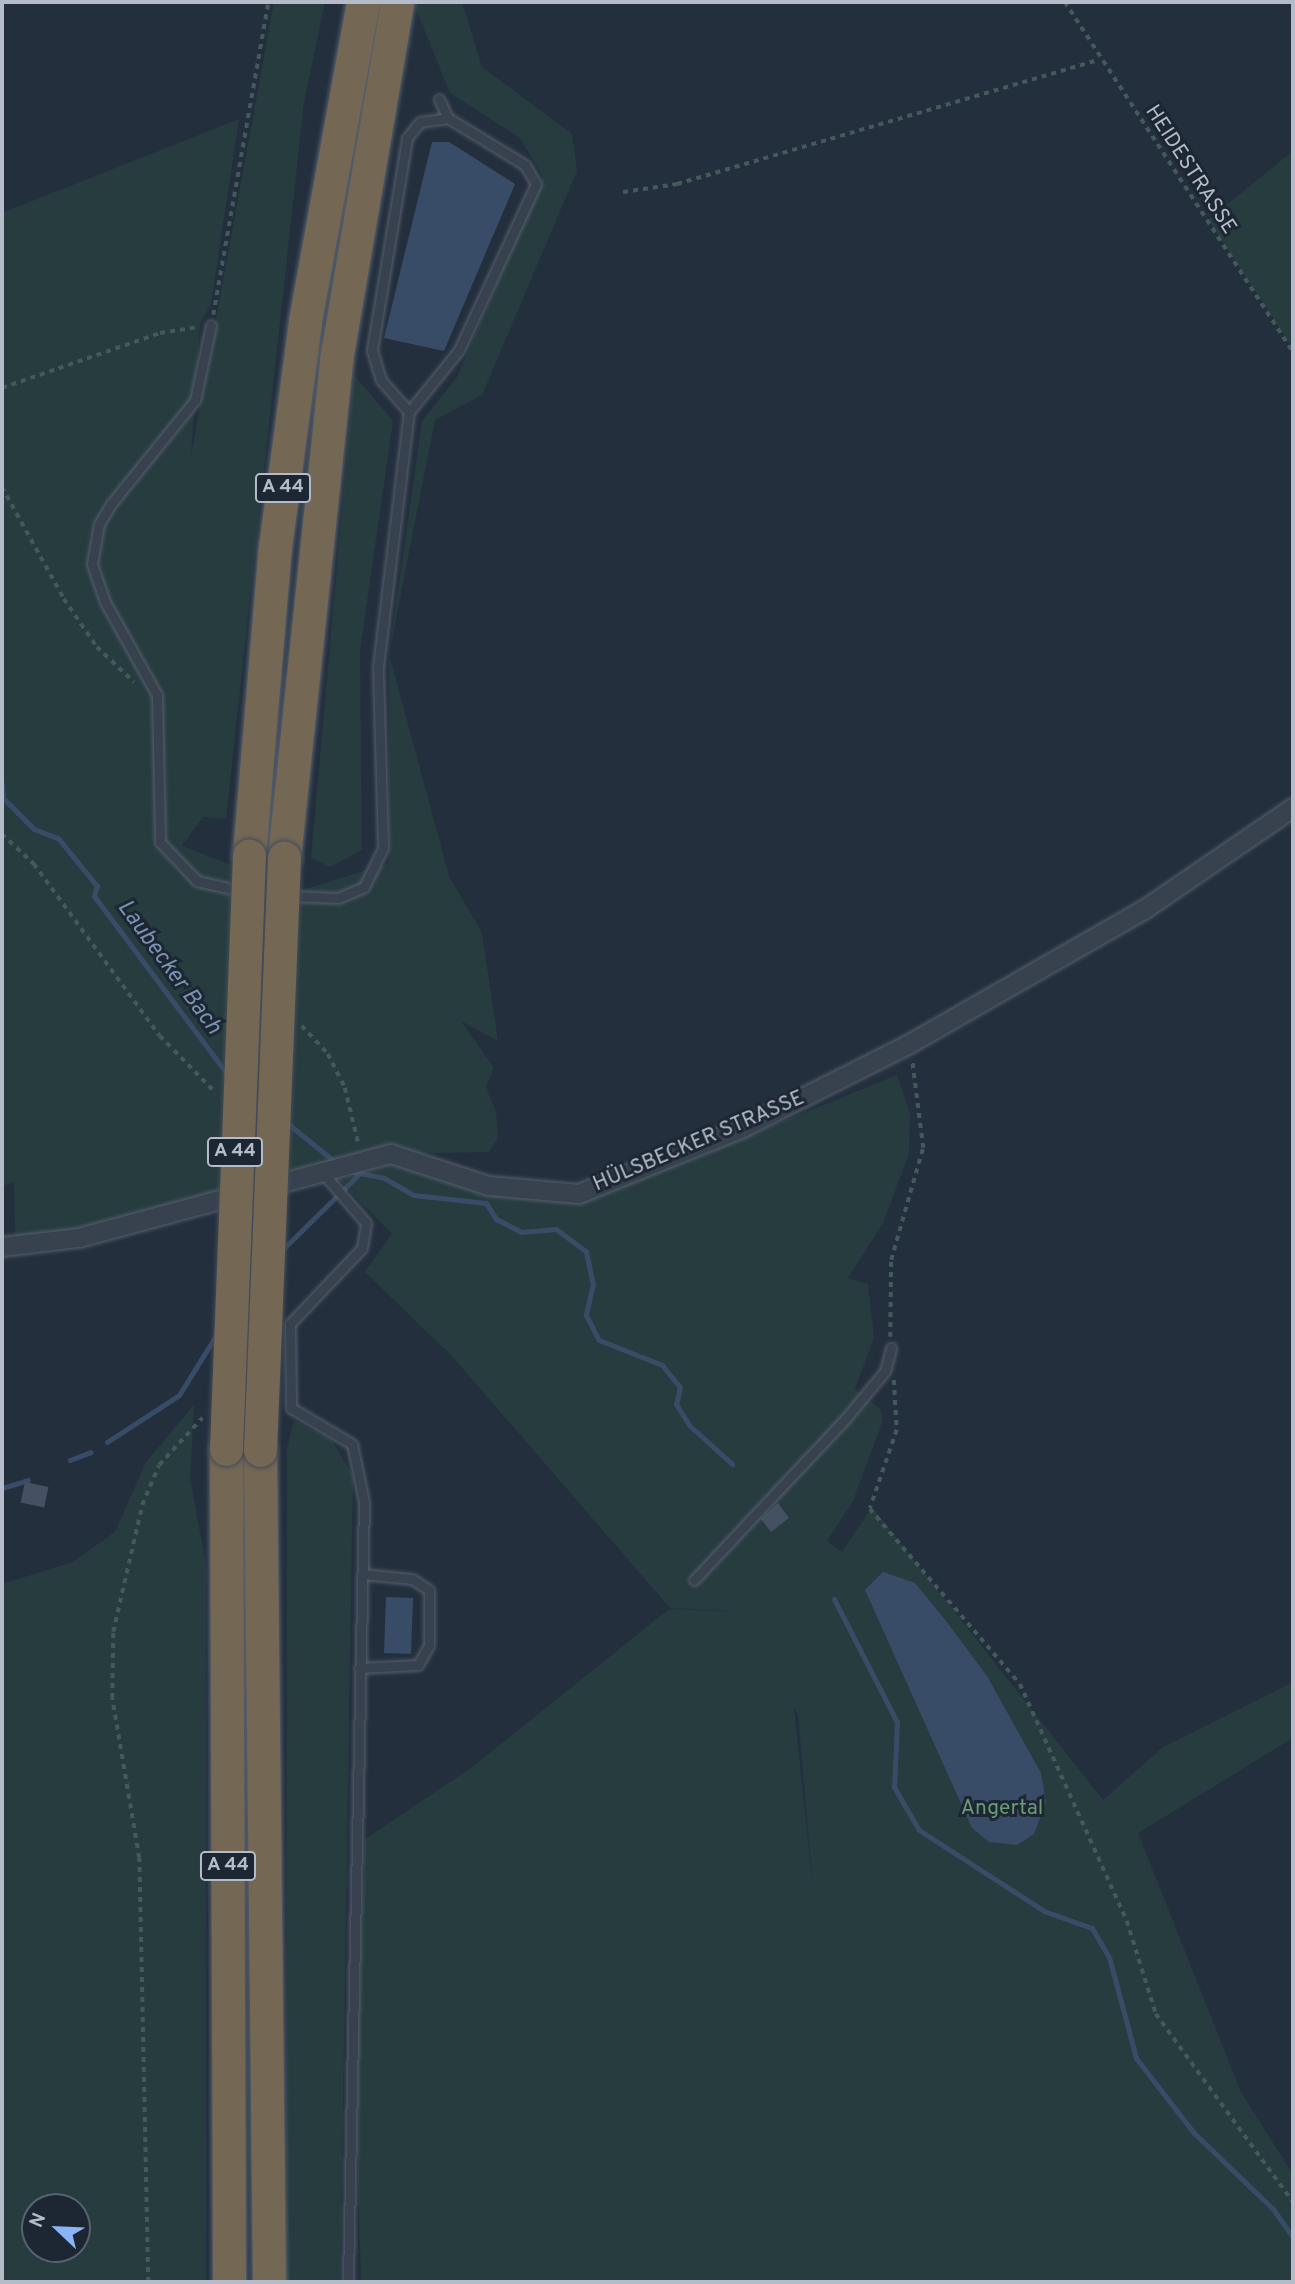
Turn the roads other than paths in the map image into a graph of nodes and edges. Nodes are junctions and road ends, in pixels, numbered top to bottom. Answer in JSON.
{"nodes":[{"id":1,"x":363,"y":2,"type":"edge"},
{"id":2,"x":397,"y":2,"type":"edge"},
{"id":3,"x":439,"y":99,"type":"dead end"},
{"id":4,"x":448,"y":118,"type":"junction"},
{"id":5,"x":211,"y":325,"type":"road end"},
{"id":6,"x":408,"y":412,"type":"junction"},
{"id":7,"x":1293,"y":808,"type":"edge"},
{"id":8,"x":256,"y":894,"type":"dead end"},
{"id":9,"x":267,"y":894,"type":"dead end"},
{"id":10,"x":326,"y":1178,"type":"junction"},
{"id":11,"x":2,"y":1247,"type":"edge"},
{"id":12,"x":891,"y":1348,"type":"road end"},
{"id":13,"x":362,"y":1573,"type":"junction"},
{"id":14,"x":694,"y":1580,"type":"dead end"},
{"id":15,"x":359,"y":1668,"type":"junction"},
{"id":16,"x":229,"y":2282,"type":"edge"},
{"id":17,"x":269,"y":2282,"type":"edge"},
{"id":18,"x":348,"y":2282,"type":"edge"}],
"edges":[{"from":1,"to":16,"type":"highway","number":"A 44","bridge":true},
{"from":2,"to":17,"type":"highway","number":"A 44","bridge":true},
{"from":3,"to":4,"type":"lane"},
{"from":4,"to":6,"type":"lane"},
{"from":4,"to":6,"type":"lane"},
{"from":5,"to":8,"type":"lane"},
{"from":6,"to":9,"type":"lane"},
{"from":7,"to":10,"type":"street","name":"HÜLSBECKER STRASSE"},
{"from":10,"to":11,"type":"street","name":"HÜLSBECKER STRASSE"},
{"from":10,"to":13,"type":"lane"},
{"from":12,"to":14,"type":"lane"},
{"from":13,"to":15,"type":"lane"},
{"from":13,"to":15,"type":"lane"},
{"from":15,"to":18,"type":"lane"}]}
